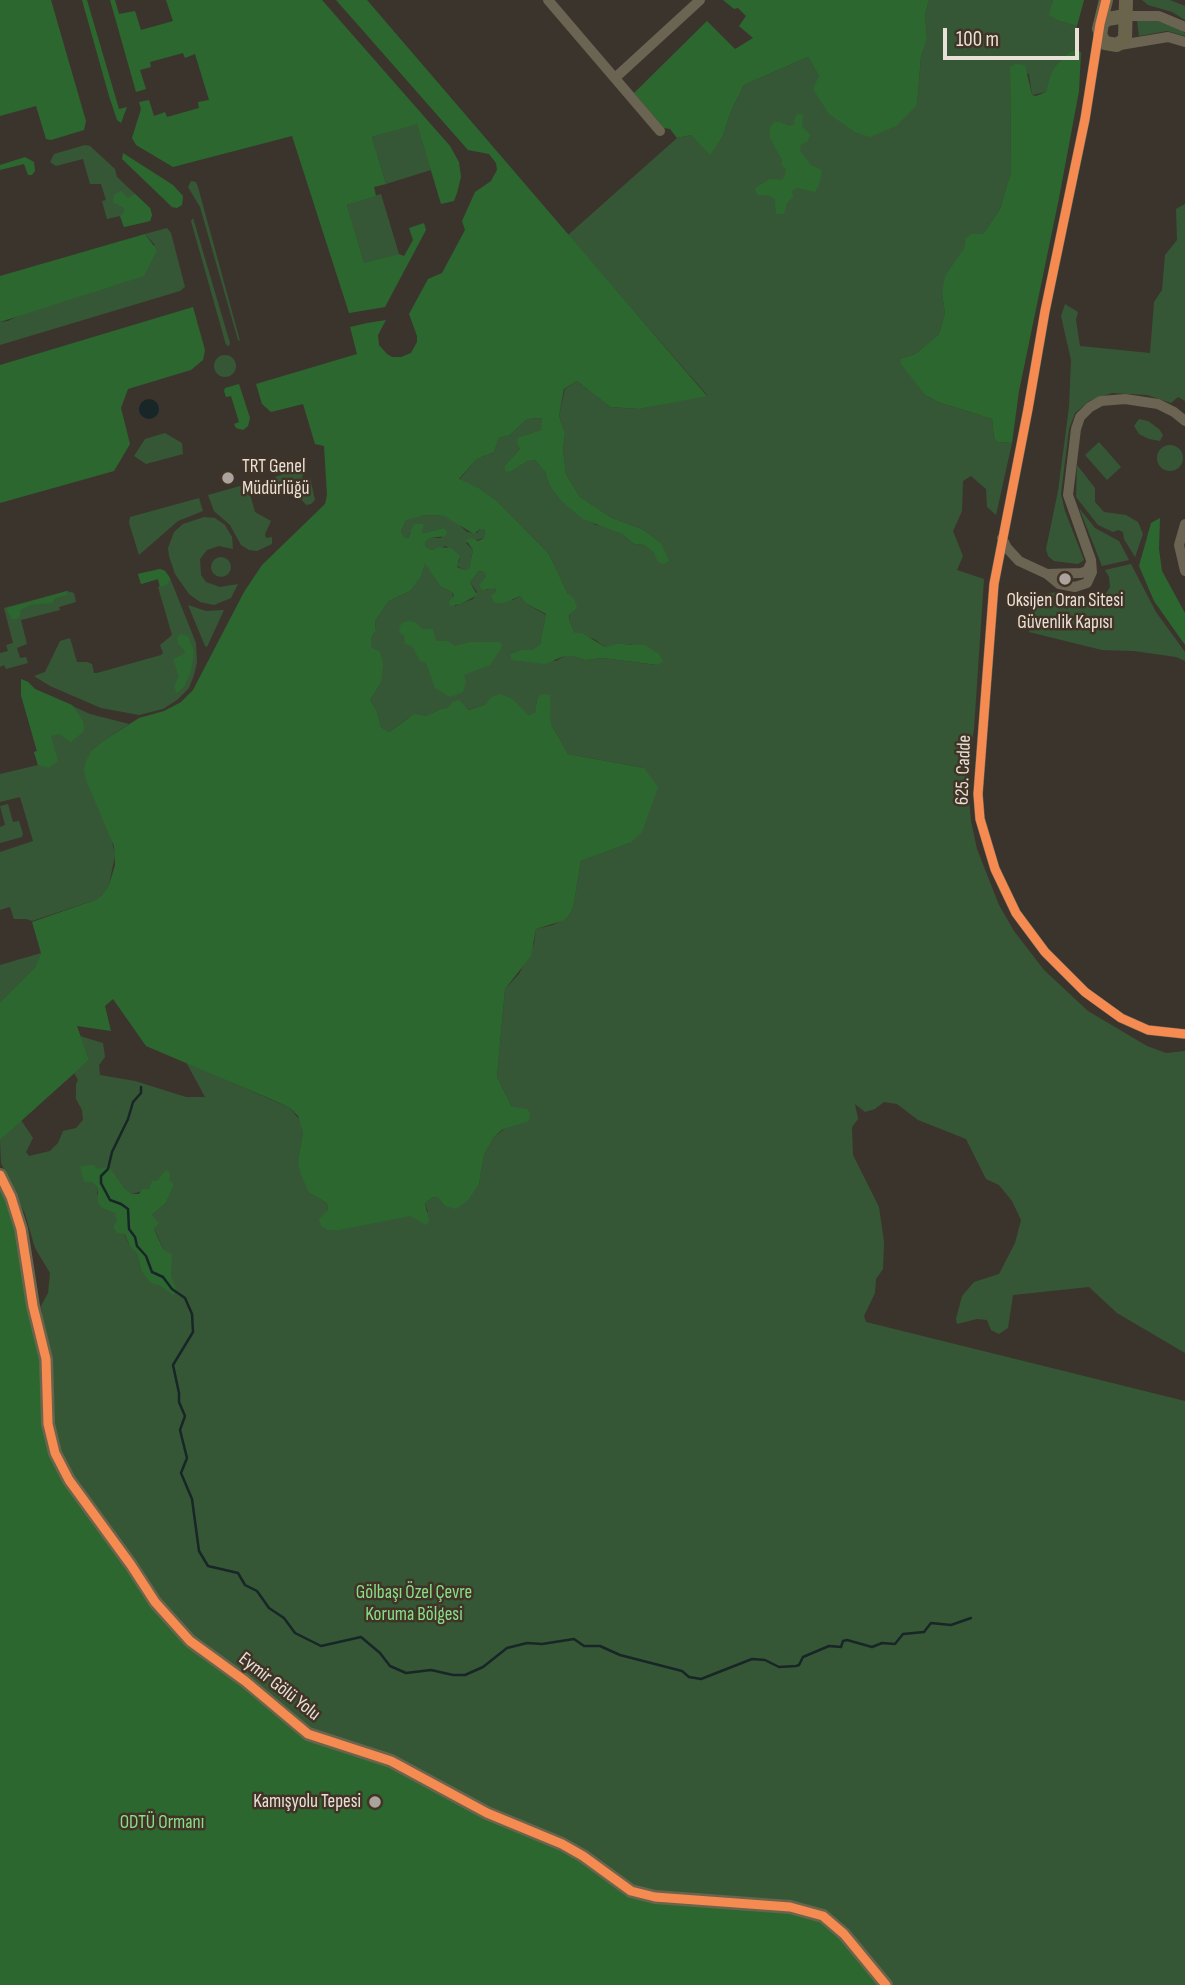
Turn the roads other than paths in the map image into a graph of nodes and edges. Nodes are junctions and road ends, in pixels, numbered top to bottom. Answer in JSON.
{"nodes":[{"id":1,"x":548,"y":0,"type":"edge"},
{"id":2,"x":700,"y":0,"type":"edge"},
{"id":3,"x":1106,"y":0,"type":"edge"},
{"id":4,"x":1125,"y":0,"type":"edge"},
{"id":5,"x":1132,"y":0,"type":"edge"},
{"id":6,"x":1149,"y":14,"type":"junction"},
{"id":7,"x":1125,"y":16,"type":"junction"},
{"id":8,"x":1185,"y":27,"type":"edge"},
{"id":9,"x":1099,"y":31,"type":"junction"},
{"id":10,"x":1185,"y":42,"type":"edge"},
{"id":11,"x":1115,"y":45,"type":"junction"},
{"id":12,"x":1095,"y":57,"type":"junction"},
{"id":13,"x":615,"y":78,"type":"junction"},
{"id":14,"x":660,"y":131,"type":"dead end"},
{"id":15,"x":1185,"y":421,"type":"edge"},
{"id":16,"x":1185,"y":524,"type":"edge"},
{"id":17,"x":1002,"y":538,"type":"junction"},
{"id":18,"x":1091,"y":560,"type":"junction"},
{"id":19,"x":1185,"y":571,"type":"edge"},
{"id":20,"x":1047,"y":574,"type":"junction"},
{"id":21,"x":1185,"y":1034,"type":"edge"},
{"id":22,"x":0,"y":1175,"type":"edge"},
{"id":23,"x":886,"y":1985,"type":"edge"}],
"edges":[{"from":1,"to":13,"type":"street"},
{"from":2,"to":13,"type":"street"},
{"from":3,"to":9,"type":"street"},
{"from":4,"to":7,"type":"street"},
{"from":5,"to":6,"type":"street"},
{"from":6,"to":7,"type":"street"},
{"from":6,"to":8,"type":"street"},
{"from":7,"to":9,"type":"street"},
{"from":7,"to":11,"type":"street"},
{"from":9,"to":11,"type":"street"},
{"from":9,"to":12,"type":"street","name":"625. Cadde"},
{"from":10,"to":11,"type":"street"},
{"from":11,"to":12,"type":"street"},
{"from":12,"to":17,"type":"street","name":"625. Cadde"},
{"from":13,"to":14,"type":"street"},
{"from":15,"to":18,"type":"street"},
{"from":16,"to":19,"type":"street"},
{"from":17,"to":20,"type":"street"},
{"from":17,"to":21,"type":"street","name":"625. Cadde"},
{"from":18,"to":20,"type":"street"},
{"from":18,"to":20,"type":"street"},
{"from":22,"to":23,"type":"street","name":"Eymir Gölü Yolu"}]}
